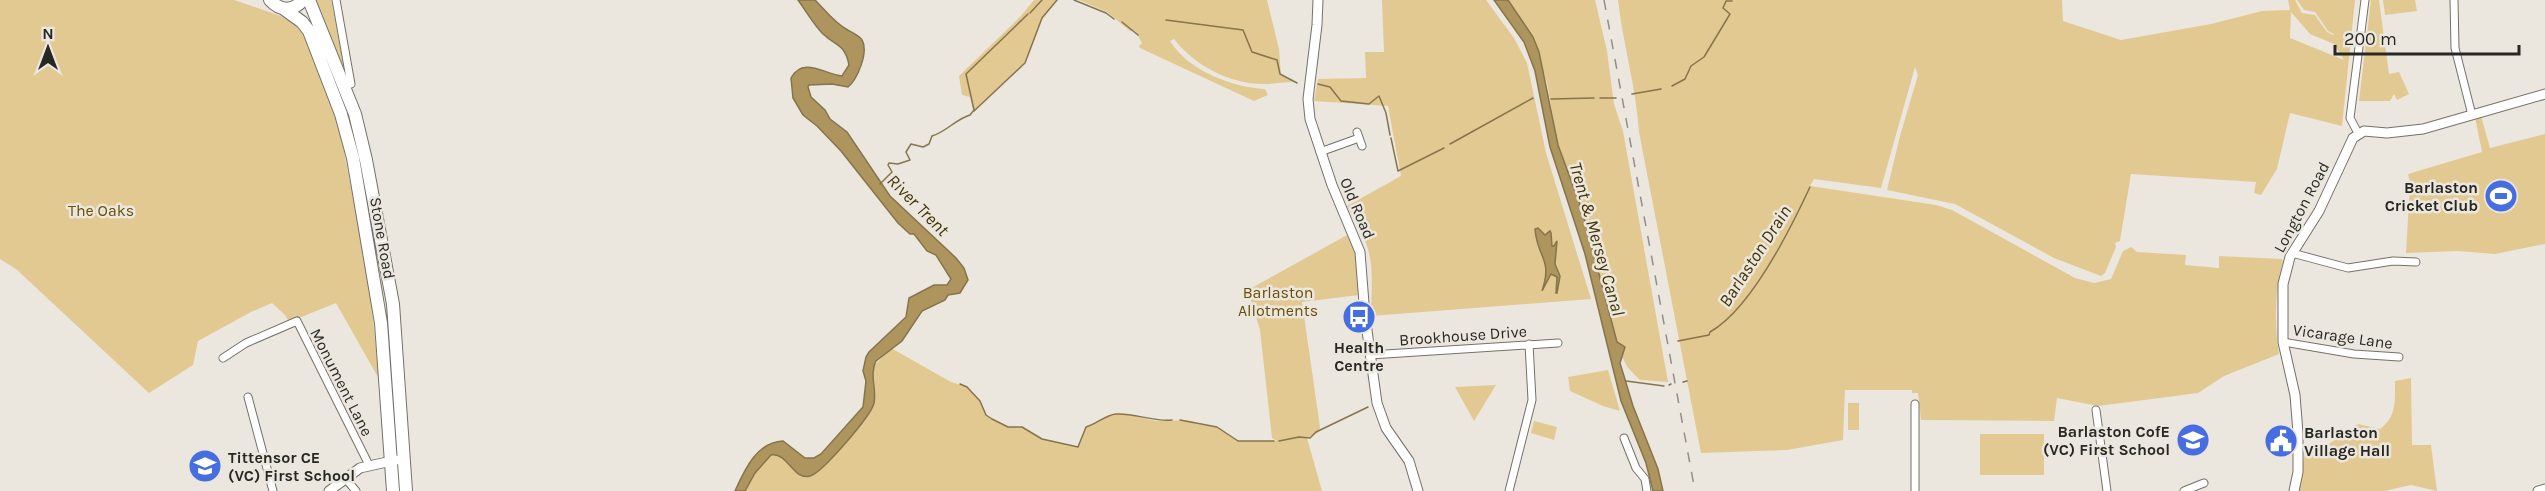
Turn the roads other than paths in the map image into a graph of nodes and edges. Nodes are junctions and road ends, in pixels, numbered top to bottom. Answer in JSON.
{"nodes":[{"id":1,"x":270,"y":0,"type":"edge"},
{"id":2,"x":303,"y":0,"type":"edge"},
{"id":3,"x":309,"y":0,"type":"edge"},
{"id":4,"x":336,"y":0,"type":"edge"},
{"id":5,"x":1318,"y":0,"type":"edge"},
{"id":6,"x":2366,"y":0,"type":"edge"},
{"id":7,"x":2454,"y":0,"type":"edge"},
{"id":8,"x":284,"y":9,"type":"junction"},
{"id":9,"x":351,"y":84,"type":"dead end"},
{"id":10,"x":2545,"y":94,"type":"edge"},
{"id":11,"x":2472,"y":115,"type":"junction"},
{"id":12,"x":2358,"y":134,"type":"junction"},
{"id":13,"x":1359,"y":139,"type":"dead end"},
{"id":14,"x":1320,"y":152,"type":"junction"},
{"id":15,"x":2292,"y":252,"type":"junction"},
{"id":16,"x":2416,"y":262,"type":"dead end"},
{"id":17,"x":2283,"y":342,"type":"junction"},
{"id":18,"x":1558,"y":343,"type":"dead end"},
{"id":19,"x":1529,"y":344,"type":"junction"},
{"id":20,"x":1370,"y":355,"type":"junction"},
{"id":21,"x":2399,"y":357,"type":"dead end"},
{"id":22,"x":223,"y":358,"type":"dead end"},
{"id":23,"x":248,"y":397,"type":"dead end"},
{"id":24,"x":1915,"y":404,"type":"dead end"},
{"id":25,"x":2096,"y":410,"type":"dead end"},
{"id":26,"x":1624,"y":438,"type":"dead end"},
{"id":27,"x":396,"y":460,"type":"junction"},
{"id":28,"x":369,"y":465,"type":"junction"},
{"id":29,"x":345,"y":478,"type":"junction"},
{"id":30,"x":2204,"y":483,"type":"dead end"},
{"id":31,"x":2545,"y":489,"type":"edge"},
{"id":32,"x":273,"y":491,"type":"edge"},
{"id":33,"x":329,"y":491,"type":"edge"},
{"id":34,"x":356,"y":491,"type":"edge"},
{"id":35,"x":393,"y":491,"type":"edge"},
{"id":36,"x":406,"y":491,"type":"edge"},
{"id":37,"x":1418,"y":491,"type":"edge"},
{"id":38,"x":1509,"y":491,"type":"edge"},
{"id":39,"x":1647,"y":491,"type":"edge"},
{"id":40,"x":1915,"y":491,"type":"edge"},
{"id":41,"x":2107,"y":491,"type":"edge"},
{"id":42,"x":2184,"y":491,"type":"edge"},
{"id":43,"x":2294,"y":491,"type":"edge"},
{"id":44,"x":2538,"y":491,"type":"edge"}],
"edges":[{"from":1,"to":8,"type":"highway","name":"Stone Road"},
{"from":2,"to":8,"type":"highway"},
{"from":3,"to":27,"type":"highway","name":"Stone Road"},
{"from":4,"to":9,"type":"street"},
{"from":5,"to":14,"type":"street","name":"Old Road"},
{"from":6,"to":12,"type":"street"},
{"from":7,"to":11,"type":"street"},
{"from":8,"to":27,"type":"highway","name":"Stone Road"},
{"from":10,"to":11,"type":"street"},
{"from":11,"to":12,"type":"street"},
{"from":12,"to":15,"type":"street","name":"Longton Road"},
{"from":13,"to":14,"type":"street"},
{"from":14,"to":20,"type":"street","name":"Old Road"},
{"from":15,"to":16,"type":"street"},
{"from":15,"to":17,"type":"street","name":"Longton Road"},
{"from":17,"to":21,"type":"street","name":"Vicarage Lane"},
{"from":17,"to":43,"type":"street","name":"Longton Road"},
{"from":18,"to":19,"type":"street","name":"Brookhouse Drive"},
{"from":19,"to":20,"type":"street","name":"Brookhouse Drive"},
{"from":19,"to":38,"type":"street"},
{"from":20,"to":37,"type":"street","name":"Old Road"},
{"from":22,"to":28,"type":"street","name":"Monument Lane"},
{"from":23,"to":32,"type":"street"},
{"from":24,"to":40,"type":"street"},
{"from":25,"to":41,"type":"street"},
{"from":26,"to":39,"type":"street"},
{"from":27,"to":28,"type":"street"},
{"from":27,"to":35,"type":"highway","name":"Stone Road"},
{"from":27,"to":36,"type":"highway","name":"Stone Road"},
{"from":28,"to":29,"type":"street"},
{"from":29,"to":33,"type":"street"},
{"from":29,"to":34,"type":"street"},
{"from":30,"to":42,"type":"street"},
{"from":31,"to":44,"type":"street"}]}
